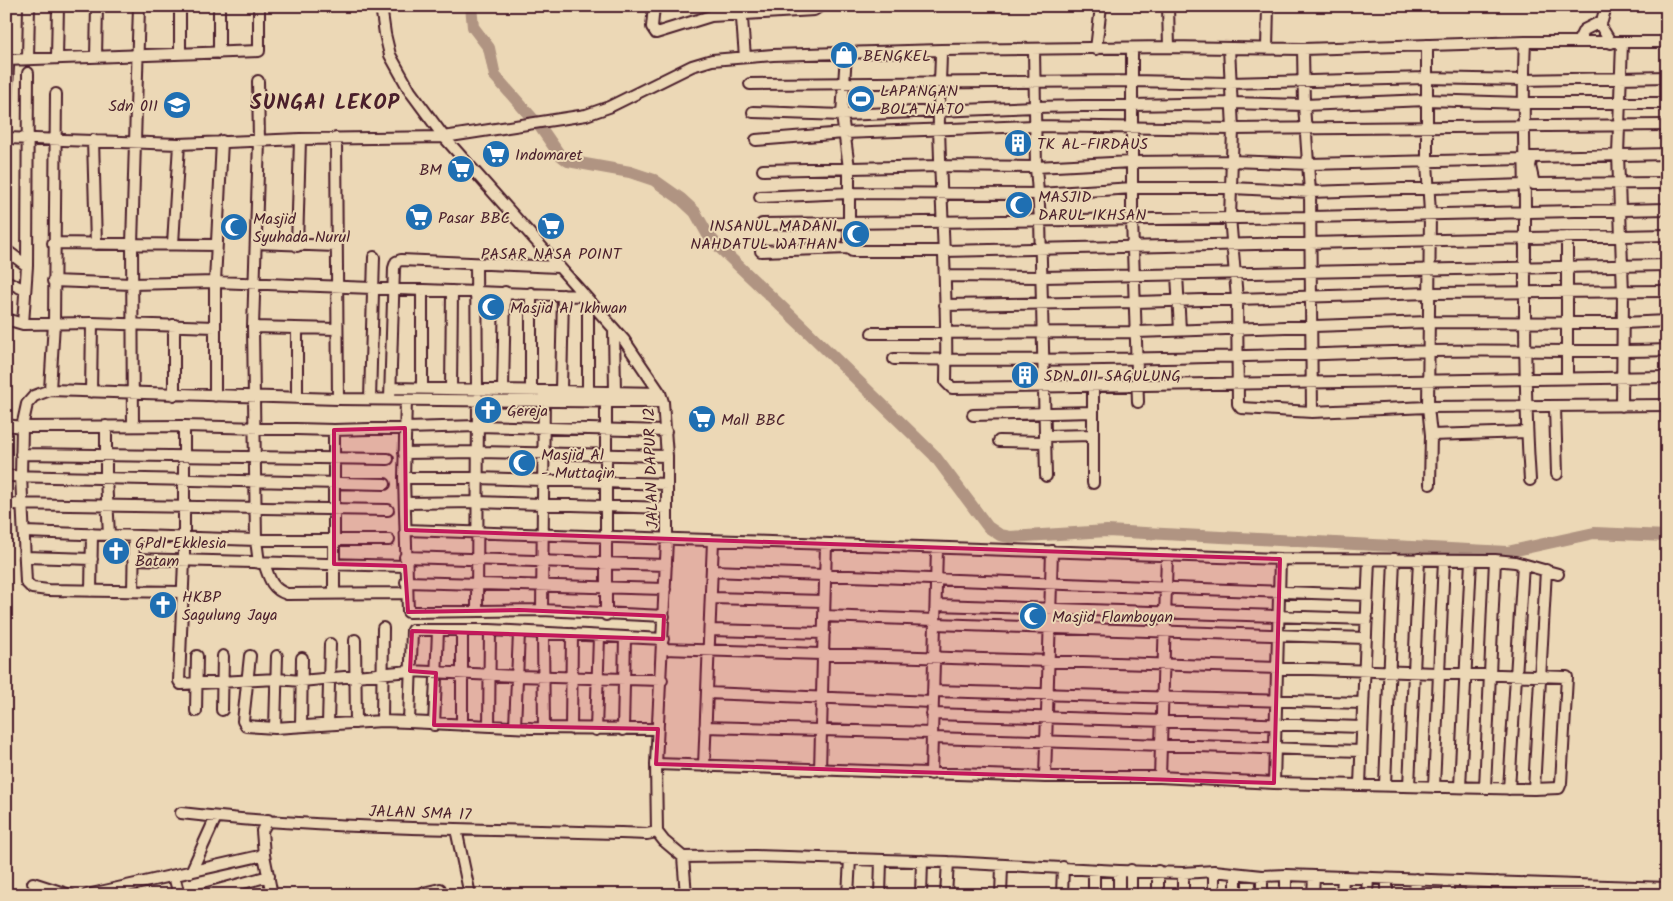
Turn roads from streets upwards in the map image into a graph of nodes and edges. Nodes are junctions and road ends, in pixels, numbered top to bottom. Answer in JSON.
{"nodes":[{"id":1,"x":29,"y":6,"type":"edge"},
{"id":2,"x":58,"y":6,"type":"edge"},
{"id":3,"x":97,"y":6,"type":"edge"},
{"id":4,"x":138,"y":6,"type":"edge"},
{"id":5,"x":180,"y":6,"type":"edge"},
{"id":6,"x":219,"y":6,"type":"edge"},
{"id":7,"x":259,"y":6,"type":"edge"},
{"id":8,"x":381,"y":6,"type":"edge"},
{"id":9,"x":654,"y":6,"type":"edge"},
{"id":10,"x":820,"y":6,"type":"edge"},
{"id":11,"x":1101,"y":6,"type":"edge"},
{"id":12,"x":1168,"y":6,"type":"edge"},
{"id":13,"x":1268,"y":6,"type":"edge"},
{"id":14,"x":1606,"y":6,"type":"edge"},
{"id":15,"x":769,"y":10,"type":"edge"},
{"id":16,"x":711,"y":11,"type":"edge"},
{"id":17,"x":742,"y":11,"type":"edge"},
{"id":18,"x":1599,"y":23,"type":"junction"},
{"id":19,"x":1525,"y":42,"type":"junction"},
{"id":20,"x":1578,"y":42,"type":"junction"},
{"id":21,"x":1667,"y":42,"type":"edge"},
{"id":22,"x":1616,"y":43,"type":"junction"},
{"id":23,"x":1427,"y":45,"type":"junction"},
{"id":24,"x":1169,"y":48,"type":"junction"},
{"id":25,"x":1229,"y":48,"type":"junction"},
{"id":26,"x":1267,"y":48,"type":"junction"},
{"id":27,"x":1096,"y":49,"type":"junction"},
{"id":28,"x":1132,"y":49,"type":"junction"},
{"id":29,"x":1303,"y":49,"type":"junction"},
{"id":30,"x":941,"y":50,"type":"junction"},
{"id":31,"x":1034,"y":50,"type":"junction"},
{"id":32,"x":219,"y":53,"type":"junction"},
{"id":33,"x":180,"y":54,"type":"junction"},
{"id":34,"x":846,"y":54,"type":"junction"},
{"id":35,"x":138,"y":56,"type":"junction"},
{"id":36,"x":96,"y":57,"type":"junction"},
{"id":37,"x":745,"y":57,"type":"junction"},
{"id":38,"x":57,"y":58,"type":"junction"},
{"id":39,"x":28,"y":59,"type":"junction"},
{"id":40,"x":7,"y":64,"type":"edge"},
{"id":41,"x":28,"y":73,"type":"dead end"},
{"id":42,"x":1667,"y":77,"type":"edge"},
{"id":43,"x":1426,"y":78,"type":"junction"},
{"id":44,"x":1620,"y":78,"type":"junction"},
{"id":45,"x":1523,"y":80,"type":"junction"},
{"id":46,"x":258,"y":81,"type":"dead end"},
{"id":47,"x":1132,"y":81,"type":"junction"},
{"id":48,"x":1034,"y":82,"type":"junction"},
{"id":49,"x":1230,"y":82,"type":"junction"},
{"id":50,"x":1304,"y":82,"type":"junction"},
{"id":51,"x":750,"y":84,"type":"dead end"},
{"id":52,"x":843,"y":84,"type":"junction"},
{"id":53,"x":942,"y":84,"type":"junction"},
{"id":54,"x":56,"y":94,"type":"dead end"},
{"id":55,"x":1426,"y":100,"type":"junction"},
{"id":56,"x":1231,"y":103,"type":"junction"},
{"id":57,"x":1522,"y":103,"type":"junction"},
{"id":58,"x":1667,"y":103,"type":"edge"},
{"id":59,"x":1619,"y":104,"type":"junction"},
{"id":60,"x":1131,"y":105,"type":"junction"},
{"id":61,"x":1304,"y":105,"type":"junction"},
{"id":62,"x":6,"y":106,"type":"edge"},
{"id":63,"x":1034,"y":106,"type":"junction"},
{"id":64,"x":938,"y":110,"type":"junction"},
{"id":65,"x":753,"y":112,"type":"dead end"},
{"id":66,"x":842,"y":115,"type":"junction"},
{"id":67,"x":1667,"y":125,"type":"edge"},
{"id":68,"x":1034,"y":126,"type":"junction"},
{"id":69,"x":1524,"y":126,"type":"junction"},
{"id":70,"x":1428,"y":127,"type":"junction"},
{"id":71,"x":1620,"y":127,"type":"junction"},
{"id":72,"x":939,"y":129,"type":"junction"},
{"id":73,"x":1133,"y":129,"type":"junction"},
{"id":74,"x":1233,"y":129,"type":"junction"},
{"id":75,"x":1306,"y":129,"type":"junction"},
{"id":76,"x":844,"y":133,"type":"junction"},
{"id":77,"x":444,"y":137,"type":"junction"},
{"id":78,"x":6,"y":138,"type":"edge"},
{"id":79,"x":55,"y":138,"type":"junction"},
{"id":80,"x":336,"y":138,"type":"junction"},
{"id":81,"x":28,"y":139,"type":"junction"},
{"id":82,"x":300,"y":139,"type":"junction"},
{"id":83,"x":93,"y":140,"type":"junction"},
{"id":84,"x":259,"y":140,"type":"junction"},
{"id":85,"x":756,"y":140,"type":"dead end"},
{"id":86,"x":135,"y":142,"type":"junction"},
{"id":87,"x":222,"y":142,"type":"junction"},
{"id":88,"x":179,"y":144,"type":"junction"},
{"id":89,"x":1618,"y":154,"type":"junction"},
{"id":90,"x":1667,"y":154,"type":"edge"},
{"id":91,"x":1523,"y":159,"type":"junction"},
{"id":92,"x":1232,"y":161,"type":"junction"},
{"id":93,"x":1131,"y":162,"type":"junction"},
{"id":94,"x":1427,"y":162,"type":"junction"},
{"id":95,"x":1309,"y":164,"type":"junction"},
{"id":96,"x":940,"y":166,"type":"junction"},
{"id":97,"x":1036,"y":167,"type":"junction"},
{"id":98,"x":849,"y":168,"type":"junction"},
{"id":99,"x":763,"y":170,"type":"dead end"},
{"id":100,"x":1667,"y":184,"type":"edge"},
{"id":101,"x":1619,"y":185,"type":"junction"},
{"id":102,"x":1525,"y":186,"type":"junction"},
{"id":103,"x":1133,"y":188,"type":"junction"},
{"id":104,"x":1232,"y":188,"type":"junction"},
{"id":105,"x":1428,"y":189,"type":"junction"},
{"id":106,"x":1310,"y":192,"type":"junction"},
{"id":107,"x":848,"y":193,"type":"junction"},
{"id":108,"x":942,"y":194,"type":"junction"},
{"id":109,"x":1039,"y":194,"type":"junction"},
{"id":110,"x":760,"y":197,"type":"dead end"},
{"id":111,"x":1667,"y":209,"type":"edge"},
{"id":112,"x":1619,"y":210,"type":"junction"},
{"id":113,"x":1525,"y":211,"type":"junction"},
{"id":114,"x":1430,"y":213,"type":"junction"},
{"id":115,"x":1230,"y":217,"type":"junction"},
{"id":116,"x":1310,"y":218,"type":"junction"},
{"id":117,"x":1040,"y":219,"type":"junction"},
{"id":118,"x":1132,"y":219,"type":"junction"},
{"id":119,"x":848,"y":221,"type":"junction"},
{"id":120,"x":943,"y":221,"type":"junction"},
{"id":121,"x":762,"y":224,"type":"dead end"},
{"id":122,"x":1667,"y":235,"type":"edge"},
{"id":123,"x":1620,"y":236,"type":"junction"},
{"id":124,"x":1566,"y":237,"type":"junction"},
{"id":125,"x":1525,"y":238,"type":"junction"},
{"id":126,"x":1430,"y":240,"type":"junction"},
{"id":127,"x":1310,"y":242,"type":"junction"},
{"id":128,"x":53,"y":243,"type":"junction"},
{"id":129,"x":256,"y":243,"type":"junction"},
{"id":130,"x":96,"y":244,"type":"junction"},
{"id":131,"x":132,"y":244,"type":"junction"},
{"id":132,"x":172,"y":244,"type":"junction"},
{"id":133,"x":1232,"y":244,"type":"junction"},
{"id":134,"x":216,"y":245,"type":"junction"},
{"id":135,"x":297,"y":246,"type":"junction"},
{"id":136,"x":336,"y":246,"type":"junction"},
{"id":137,"x":1133,"y":246,"type":"junction"},
{"id":138,"x":849,"y":248,"type":"junction"},
{"id":139,"x":1040,"y":248,"type":"junction"},
{"id":140,"x":6,"y":250,"type":"edge"},
{"id":141,"x":761,"y":251,"type":"dead end"},
{"id":142,"x":944,"y":251,"type":"junction"},
{"id":143,"x":374,"y":257,"type":"dead end"},
{"id":144,"x":476,"y":264,"type":"junction"},
{"id":145,"x":1667,"y":265,"type":"edge"},
{"id":146,"x":27,"y":266,"type":"junction"},
{"id":147,"x":1622,"y":266,"type":"junction"},
{"id":148,"x":558,"y":267,"type":"junction"},
{"id":149,"x":1567,"y":267,"type":"junction"},
{"id":150,"x":1525,"y":268,"type":"junction"},
{"id":151,"x":1430,"y":270,"type":"junction"},
{"id":152,"x":1310,"y":272,"type":"junction"},
{"id":153,"x":1235,"y":273,"type":"junction"},
{"id":154,"x":1177,"y":274,"type":"junction"},
{"id":155,"x":1135,"y":275,"type":"junction"},
{"id":156,"x":945,"y":276,"type":"junction"},
{"id":157,"x":1042,"y":277,"type":"junction"},
{"id":158,"x":6,"y":281,"type":"edge"},
{"id":159,"x":53,"y":281,"type":"junction"},
{"id":160,"x":215,"y":282,"type":"junction"},
{"id":161,"x":132,"y":284,"type":"junction"},
{"id":162,"x":256,"y":284,"type":"junction"},
{"id":163,"x":336,"y":288,"type":"junction"},
{"id":164,"x":374,"y":288,"type":"junction"},
{"id":165,"x":393,"y":289,"type":"junction"},
{"id":166,"x":25,"y":290,"type":"junction"},
{"id":167,"x":422,"y":290,"type":"junction"},
{"id":168,"x":452,"y":291,"type":"junction"},
{"id":169,"x":478,"y":291,"type":"junction"},
{"id":170,"x":1667,"y":291,"type":"edge"},
{"id":171,"x":505,"y":292,"type":"junction"},
{"id":172,"x":531,"y":293,"type":"junction"},
{"id":173,"x":1430,"y":293,"type":"junction"},
{"id":174,"x":1525,"y":293,"type":"junction"},
{"id":175,"x":1566,"y":293,"type":"junction"},
{"id":176,"x":1623,"y":293,"type":"junction"},
{"id":177,"x":563,"y":295,"type":"junction"},
{"id":178,"x":586,"y":298,"type":"junction"},
{"id":179,"x":1237,"y":298,"type":"junction"},
{"id":180,"x":1310,"y":298,"type":"junction"},
{"id":181,"x":1179,"y":300,"type":"junction"},
{"id":182,"x":1136,"y":302,"type":"junction"},
{"id":183,"x":1042,"y":303,"type":"junction"},
{"id":184,"x":945,"y":305,"type":"junction"},
{"id":185,"x":6,"y":319,"type":"edge"},
{"id":186,"x":1525,"y":321,"type":"junction"},
{"id":187,"x":1667,"y":321,"type":"edge"},
{"id":188,"x":1429,"y":322,"type":"junction"},
{"id":189,"x":1566,"y":322,"type":"junction"},
{"id":190,"x":54,"y":323,"type":"junction"},
{"id":191,"x":92,"y":323,"type":"junction"},
{"id":192,"x":1623,"y":323,"type":"junction"},
{"id":193,"x":23,"y":324,"type":"junction"},
{"id":194,"x":132,"y":324,"type":"junction"},
{"id":195,"x":174,"y":325,"type":"junction"},
{"id":196,"x":1311,"y":326,"type":"junction"},
{"id":197,"x":215,"y":327,"type":"junction"},
{"id":198,"x":253,"y":327,"type":"junction"},
{"id":199,"x":1238,"y":328,"type":"junction"},
{"id":200,"x":297,"y":329,"type":"junction"},
{"id":201,"x":337,"y":329,"type":"junction"},
{"id":202,"x":614,"y":329,"type":"junction"},
{"id":203,"x":1042,"y":330,"type":"junction"},
{"id":204,"x":1180,"y":330,"type":"junction"},
{"id":205,"x":946,"y":332,"type":"junction"},
{"id":206,"x":1137,"y":332,"type":"junction"},
{"id":207,"x":872,"y":333,"type":"dead end"},
{"id":208,"x":1525,"y":350,"type":"junction"},
{"id":209,"x":1567,"y":350,"type":"junction"},
{"id":210,"x":1667,"y":350,"type":"edge"},
{"id":211,"x":1429,"y":351,"type":"junction"},
{"id":212,"x":1622,"y":352,"type":"junction"},
{"id":213,"x":1311,"y":356,"type":"junction"},
{"id":214,"x":1238,"y":357,"type":"junction"},
{"id":215,"x":1138,"y":358,"type":"junction"},
{"id":216,"x":894,"y":359,"type":"dead end"},
{"id":217,"x":946,"y":360,"type":"junction"},
{"id":218,"x":1042,"y":360,"type":"junction"},
{"id":219,"x":1622,"y":377,"type":"junction"},
{"id":220,"x":1667,"y":377,"type":"edge"},
{"id":221,"x":1567,"y":378,"type":"junction"},
{"id":222,"x":1428,"y":379,"type":"junction"},
{"id":223,"x":1525,"y":379,"type":"junction"},
{"id":224,"x":1238,"y":383,"type":"junction"},
{"id":225,"x":1312,"y":383,"type":"junction"},
{"id":226,"x":1093,"y":386,"type":"junction"},
{"id":227,"x":1138,"y":386,"type":"junction"},
{"id":228,"x":1044,"y":387,"type":"junction"},
{"id":229,"x":391,"y":388,"type":"junction"},
{"id":230,"x":422,"y":389,"type":"junction"},
{"id":231,"x":451,"y":389,"type":"junction"},
{"id":232,"x":531,"y":389,"type":"junction"},
{"id":233,"x":50,"y":390,"type":"junction"},
{"id":234,"x":503,"y":390,"type":"junction"},
{"id":235,"x":562,"y":390,"type":"junction"},
{"id":236,"x":91,"y":392,"type":"junction"},
{"id":237,"x":588,"y":392,"type":"junction"},
{"id":238,"x":615,"y":392,"type":"junction"},
{"id":239,"x":133,"y":394,"type":"junction"},
{"id":240,"x":478,"y":394,"type":"junction"},
{"id":241,"x":174,"y":395,"type":"junction"},
{"id":242,"x":254,"y":395,"type":"junction"},
{"id":243,"x":544,"y":395,"type":"junction"},
{"id":244,"x":215,"y":396,"type":"junction"},
{"id":245,"x":662,"y":397,"type":"junction"},
{"id":246,"x":297,"y":398,"type":"junction"},
{"id":247,"x":338,"y":399,"type":"junction"},
{"id":248,"x":370,"y":399,"type":"junction"},
{"id":249,"x":390,"y":400,"type":"junction"},
{"id":250,"x":406,"y":400,"type":"junction"},
{"id":251,"x":606,"y":401,"type":"junction"},
{"id":252,"x":1138,"y":402,"type":"dead end"},
{"id":253,"x":1667,"y":405,"type":"edge"},
{"id":254,"x":1622,"y":406,"type":"junction"},
{"id":255,"x":1428,"y":407,"type":"junction"},
{"id":256,"x":1525,"y":407,"type":"junction"},
{"id":257,"x":1555,"y":407,"type":"junction"},
{"id":258,"x":1093,"y":412,"type":"junction"},
{"id":259,"x":1312,"y":412,"type":"junction"},
{"id":260,"x":1044,"y":413,"type":"junction"},
{"id":261,"x":974,"y":415,"type":"dead end"},
{"id":262,"x":6,"y":425,"type":"edge"},
{"id":263,"x":106,"y":426,"type":"junction"},
{"id":264,"x":133,"y":426,"type":"junction"},
{"id":265,"x":184,"y":426,"type":"junction"},
{"id":266,"x":478,"y":426,"type":"junction"},
{"id":267,"x":22,"y":427,"type":"junction"},
{"id":268,"x":405,"y":428,"type":"junction"},
{"id":269,"x":544,"y":428,"type":"junction"},
{"id":270,"x":256,"y":429,"type":"junction"},
{"id":271,"x":334,"y":430,"type":"junction"},
{"id":272,"x":606,"y":430,"type":"junction"},
{"id":273,"x":666,"y":430,"type":"junction"},
{"id":274,"x":1527,"y":432,"type":"junction"},
{"id":275,"x":1431,"y":434,"type":"junction"},
{"id":276,"x":1093,"y":435,"type":"junction"},
{"id":277,"x":1045,"y":439,"type":"junction"},
{"id":278,"x":999,"y":441,"type":"dead end"},
{"id":279,"x":478,"y":452,"type":"junction"},
{"id":280,"x":404,"y":453,"type":"junction"},
{"id":281,"x":21,"y":454,"type":"junction"},
{"id":282,"x":106,"y":454,"type":"junction"},
{"id":283,"x":544,"y":454,"type":"junction"},
{"id":284,"x":184,"y":455,"type":"junction"},
{"id":285,"x":606,"y":455,"type":"junction"},
{"id":286,"x":667,"y":456,"type":"junction"},
{"id":287,"x":256,"y":458,"type":"junction"},
{"id":288,"x":334,"y":458,"type":"junction"},
{"id":289,"x":388,"y":459,"type":"dead end"},
{"id":290,"x":1557,"y":474,"type":"dead end"},
{"id":291,"x":6,"y":476,"type":"edge"},
{"id":292,"x":21,"y":476,"type":"junction"},
{"id":293,"x":1046,"y":476,"type":"dead end"},
{"id":294,"x":106,"y":478,"type":"junction"},
{"id":295,"x":404,"y":478,"type":"junction"},
{"id":296,"x":478,"y":478,"type":"junction"},
{"id":297,"x":184,"y":480,"type":"junction"},
{"id":298,"x":1530,"y":480,"type":"dead end"},
{"id":299,"x":544,"y":481,"type":"junction"},
{"id":300,"x":256,"y":482,"type":"junction"},
{"id":301,"x":606,"y":483,"type":"junction"},
{"id":302,"x":1093,"y":483,"type":"dead end"},
{"id":303,"x":334,"y":484,"type":"junction"},
{"id":304,"x":385,"y":484,"type":"dead end"},
{"id":305,"x":667,"y":484,"type":"junction"},
{"id":306,"x":1430,"y":484,"type":"dead end"},
{"id":307,"x":477,"y":502,"type":"junction"},
{"id":308,"x":405,"y":503,"type":"junction"},
{"id":309,"x":6,"y":504,"type":"edge"},
{"id":310,"x":23,"y":504,"type":"junction"},
{"id":311,"x":543,"y":504,"type":"junction"},
{"id":312,"x":107,"y":506,"type":"junction"},
{"id":313,"x":605,"y":507,"type":"junction"},
{"id":314,"x":184,"y":508,"type":"junction"},
{"id":315,"x":666,"y":508,"type":"junction"},
{"id":316,"x":256,"y":510,"type":"junction"},
{"id":317,"x":334,"y":510,"type":"junction"},
{"id":318,"x":388,"y":510,"type":"dead end"},
{"id":319,"x":406,"y":530,"type":"junction"},
{"id":320,"x":24,"y":532,"type":"junction"},
{"id":321,"x":478,"y":532,"type":"junction"},
{"id":322,"x":92,"y":534,"type":"junction"},
{"id":323,"x":109,"y":535,"type":"junction"},
{"id":324,"x":543,"y":535,"type":"junction"},
{"id":325,"x":134,"y":536,"type":"junction"},
{"id":326,"x":184,"y":537,"type":"junction"},
{"id":327,"x":606,"y":538,"type":"junction"},
{"id":328,"x":256,"y":540,"type":"junction"},
{"id":329,"x":332,"y":540,"type":"junction"},
{"id":330,"x":389,"y":540,"type":"dead end"},
{"id":331,"x":667,"y":540,"type":"junction"},
{"id":332,"x":713,"y":541,"type":"junction"},
{"id":333,"x":826,"y":544,"type":"junction"},
{"id":334,"x":937,"y":548,"type":"junction"},
{"id":335,"x":1052,"y":551,"type":"junction"},
{"id":336,"x":1167,"y":555,"type":"junction"},
{"id":337,"x":25,"y":557,"type":"junction"},
{"id":338,"x":478,"y":558,"type":"junction"},
{"id":339,"x":92,"y":559,"type":"junction"},
{"id":340,"x":133,"y":559,"type":"junction"},
{"id":341,"x":1280,"y":559,"type":"junction"},
{"id":342,"x":1369,"y":559,"type":"junction"},
{"id":343,"x":1394,"y":559,"type":"junction"},
{"id":344,"x":1419,"y":560,"type":"junction"},
{"id":345,"x":1444,"y":560,"type":"junction"},
{"id":346,"x":1471,"y":560,"type":"junction"},
{"id":347,"x":1495,"y":560,"type":"junction"},
{"id":348,"x":184,"y":561,"type":"junction"},
{"id":349,"x":405,"y":561,"type":"junction"},
{"id":350,"x":543,"y":561,"type":"junction"},
{"id":351,"x":261,"y":563,"type":"junction"},
{"id":352,"x":334,"y":564,"type":"junction"},
{"id":353,"x":606,"y":564,"type":"junction"},
{"id":354,"x":1523,"y":564,"type":"junction"},
{"id":355,"x":666,"y":565,"type":"junction"},
{"id":356,"x":1546,"y":570,"type":"junction"},
{"id":357,"x":712,"y":571,"type":"junction"},
{"id":358,"x":825,"y":574,"type":"junction"},
{"id":359,"x":1558,"y":574,"type":"dead end"},
{"id":360,"x":936,"y":581,"type":"junction"},
{"id":361,"x":478,"y":582,"type":"junction"},
{"id":362,"x":1052,"y":584,"type":"junction"},
{"id":363,"x":544,"y":585,"type":"junction"},
{"id":364,"x":406,"y":587,"type":"junction"},
{"id":365,"x":607,"y":588,"type":"junction"},
{"id":366,"x":1166,"y":588,"type":"junction"},
{"id":367,"x":665,"y":589,"type":"junction"},
{"id":368,"x":91,"y":591,"type":"junction"},
{"id":369,"x":133,"y":591,"type":"junction"},
{"id":370,"x":181,"y":592,"type":"junction"},
{"id":371,"x":1280,"y":592,"type":"junction"},
{"id":372,"x":334,"y":593,"type":"junction"},
{"id":373,"x":1368,"y":595,"type":"junction"},
{"id":374,"x":711,"y":598,"type":"junction"},
{"id":375,"x":824,"y":601,"type":"junction"},
{"id":376,"x":936,"y":605,"type":"junction"},
{"id":377,"x":1051,"y":609,"type":"junction"},
{"id":378,"x":542,"y":610,"type":"junction"},
{"id":379,"x":477,"y":611,"type":"junction"},
{"id":380,"x":1166,"y":613,"type":"junction"},
{"id":381,"x":606,"y":615,"type":"junction"},
{"id":382,"x":664,"y":616,"type":"junction"},
{"id":383,"x":824,"y":616,"type":"junction"},
{"id":384,"x":1279,"y":617,"type":"junction"},
{"id":385,"x":1366,"y":620,"type":"junction"},
{"id":386,"x":935,"y":622,"type":"junction"},
{"id":387,"x":1050,"y":627,"type":"junction"},
{"id":388,"x":383,"y":628,"type":"dead end"},
{"id":389,"x":490,"y":630,"type":"junction"},
{"id":390,"x":710,"y":630,"type":"junction"},
{"id":391,"x":438,"y":631,"type":"junction"},
{"id":392,"x":462,"y":631,"type":"junction"},
{"id":393,"x":1165,"y":631,"type":"junction"},
{"id":394,"x":519,"y":632,"type":"junction"},
{"id":395,"x":543,"y":633,"type":"junction"},
{"id":396,"x":824,"y":633,"type":"junction"},
{"id":397,"x":572,"y":634,"type":"junction"},
{"id":398,"x":1278,"y":635,"type":"junction"},
{"id":399,"x":599,"y":636,"type":"junction"},
{"id":400,"x":625,"y":637,"type":"junction"},
{"id":401,"x":1366,"y":638,"type":"junction"},
{"id":402,"x":355,"y":640,"type":"dead end"},
{"id":403,"x":330,"y":644,"type":"dead end"},
{"id":404,"x":663,"y":644,"type":"junction"},
{"id":405,"x":709,"y":650,"type":"junction"},
{"id":406,"x":823,"y":654,"type":"junction"},
{"id":407,"x":196,"y":656,"type":"dead end"},
{"id":408,"x":223,"y":656,"type":"dead end"},
{"id":409,"x":250,"y":656,"type":"dead end"},
{"id":410,"x":277,"y":656,"type":"dead end"},
{"id":411,"x":302,"y":658,"type":"dead end"},
{"id":412,"x":934,"y":658,"type":"junction"},
{"id":413,"x":1049,"y":661,"type":"junction"},
{"id":414,"x":1164,"y":665,"type":"junction"},
{"id":415,"x":1277,"y":668,"type":"junction"},
{"id":416,"x":410,"y":671,"type":"junction"},
{"id":417,"x":1364,"y":671,"type":"junction"},
{"id":418,"x":1389,"y":672,"type":"junction"},
{"id":419,"x":436,"y":673,"type":"junction"},
{"id":420,"x":1414,"y":673,"type":"junction"},
{"id":421,"x":383,"y":674,"type":"junction"},
{"id":422,"x":462,"y":674,"type":"junction"},
{"id":423,"x":489,"y":674,"type":"junction"},
{"id":424,"x":1439,"y":674,"type":"junction"},
{"id":425,"x":1465,"y":674,"type":"junction"},
{"id":426,"x":1490,"y":675,"type":"junction"},
{"id":427,"x":517,"y":676,"type":"junction"},
{"id":428,"x":543,"y":676,"type":"junction"},
{"id":429,"x":1516,"y":676,"type":"junction"},
{"id":430,"x":355,"y":677,"type":"junction"},
{"id":431,"x":571,"y":677,"type":"junction"},
{"id":432,"x":1540,"y":677,"type":"junction"},
{"id":433,"x":329,"y":678,"type":"junction"},
{"id":434,"x":597,"y":678,"type":"junction"},
{"id":435,"x":624,"y":678,"type":"junction"},
{"id":436,"x":276,"y":679,"type":"junction"},
{"id":437,"x":249,"y":680,"type":"junction"},
{"id":438,"x":662,"y":680,"type":"junction"},
{"id":439,"x":223,"y":681,"type":"junction"},
{"id":440,"x":301,"y":681,"type":"junction"},
{"id":441,"x":196,"y":683,"type":"junction"},
{"id":442,"x":933,"y":691,"type":"junction"},
{"id":443,"x":707,"y":693,"type":"junction"},
{"id":444,"x":1047,"y":694,"type":"junction"},
{"id":445,"x":1162,"y":697,"type":"junction"},
{"id":446,"x":822,"y":698,"type":"junction"},
{"id":447,"x":1275,"y":700,"type":"junction"},
{"id":448,"x":933,"y":702,"type":"junction"},
{"id":449,"x":1362,"y":703,"type":"junction"},
{"id":450,"x":222,"y":710,"type":"dead end"},
{"id":451,"x":196,"y":711,"type":"dead end"},
{"id":452,"x":932,"y":714,"type":"junction"},
{"id":453,"x":1047,"y":717,"type":"junction"},
{"id":454,"x":382,"y":721,"type":"junction"},
{"id":455,"x":1162,"y":721,"type":"junction"},
{"id":456,"x":409,"y":722,"type":"junction"},
{"id":457,"x":356,"y":723,"type":"junction"},
{"id":458,"x":328,"y":724,"type":"junction"},
{"id":459,"x":434,"y":725,"type":"junction"},
{"id":460,"x":462,"y":725,"type":"junction"},
{"id":461,"x":1275,"y":725,"type":"junction"},
{"id":462,"x":300,"y":726,"type":"junction"},
{"id":463,"x":489,"y":726,"type":"junction"},
{"id":464,"x":515,"y":726,"type":"junction"},
{"id":465,"x":705,"y":726,"type":"junction"},
{"id":466,"x":1362,"y":727,"type":"junction"},
{"id":467,"x":275,"y":728,"type":"junction"},
{"id":468,"x":544,"y":728,"type":"junction"},
{"id":469,"x":571,"y":729,"type":"junction"},
{"id":470,"x":658,"y":729,"type":"junction"},
{"id":471,"x":596,"y":730,"type":"junction"},
{"id":472,"x":623,"y":730,"type":"junction"},
{"id":473,"x":821,"y":730,"type":"junction"},
{"id":474,"x":932,"y":736,"type":"junction"},
{"id":475,"x":1046,"y":742,"type":"junction"},
{"id":476,"x":1161,"y":745,"type":"junction"},
{"id":477,"x":1274,"y":749,"type":"junction"},
{"id":478,"x":1361,"y":751,"type":"junction"},
{"id":479,"x":656,"y":764,"type":"junction"},
{"id":480,"x":704,"y":766,"type":"junction"},
{"id":481,"x":820,"y":770,"type":"junction"},
{"id":482,"x":931,"y":774,"type":"junction"},
{"id":483,"x":1160,"y":776,"type":"junction"},
{"id":484,"x":1045,"y":778,"type":"junction"},
{"id":485,"x":1274,"y":783,"type":"junction"},
{"id":486,"x":1360,"y":785,"type":"junction"},
{"id":487,"x":1384,"y":785,"type":"junction"},
{"id":488,"x":1409,"y":786,"type":"junction"},
{"id":489,"x":1434,"y":787,"type":"junction"},
{"id":490,"x":1460,"y":787,"type":"junction"},
{"id":491,"x":1485,"y":788,"type":"junction"},
{"id":492,"x":1509,"y":789,"type":"junction"},
{"id":493,"x":1534,"y":789,"type":"junction"},
{"id":494,"x":181,"y":814,"type":"dead end"},
{"id":495,"x":216,"y":817,"type":"junction"},
{"id":496,"x":268,"y":820,"type":"junction"},
{"id":497,"x":456,"y":829,"type":"junction"},
{"id":498,"x":657,"y":832,"type":"junction"},
{"id":499,"x":264,"y":855,"type":"junction"},
{"id":500,"x":683,"y":857,"type":"junction"},
{"id":501,"x":850,"y":859,"type":"junction"},
{"id":502,"x":881,"y":860,"type":"junction"},
{"id":503,"x":922,"y":861,"type":"junction"},
{"id":504,"x":948,"y":862,"type":"junction"},
{"id":505,"x":1002,"y":866,"type":"junction"},
{"id":506,"x":1064,"y":868,"type":"junction"},
{"id":507,"x":1094,"y":870,"type":"junction"},
{"id":508,"x":1130,"y":870,"type":"junction"},
{"id":509,"x":1214,"y":870,"type":"junction"},
{"id":510,"x":1119,"y":871,"type":"junction"},
{"id":511,"x":191,"y":872,"type":"junction"},
{"id":512,"x":1158,"y":872,"type":"junction"},
{"id":513,"x":1184,"y":873,"type":"junction"},
{"id":514,"x":1236,"y":874,"type":"junction"},
{"id":515,"x":1286,"y":875,"type":"junction"},
{"id":516,"x":174,"y":876,"type":"junction"},
{"id":517,"x":269,"y":876,"type":"junction"},
{"id":518,"x":1262,"y":876,"type":"junction"},
{"id":519,"x":1314,"y":876,"type":"junction"},
{"id":520,"x":1343,"y":877,"type":"junction"},
{"id":521,"x":1368,"y":878,"type":"junction"},
{"id":522,"x":1387,"y":879,"type":"junction"},
{"id":523,"x":1416,"y":879,"type":"junction"},
{"id":524,"x":1448,"y":881,"type":"junction"},
{"id":525,"x":1471,"y":882,"type":"junction"},
{"id":526,"x":1497,"y":882,"type":"junction"},
{"id":527,"x":33,"y":883,"type":"dead end"},
{"id":528,"x":1523,"y":883,"type":"junction"},
{"id":529,"x":1667,"y":888,"type":"edge"},
{"id":530,"x":1544,"y":889,"type":"edge"},
{"id":531,"x":440,"y":890,"type":"dead end"},
{"id":532,"x":1573,"y":890,"type":"edge"},
{"id":533,"x":1598,"y":890,"type":"edge"},
{"id":534,"x":1618,"y":890,"type":"edge"},
{"id":535,"x":1646,"y":891,"type":"edge"},
{"id":536,"x":70,"y":895,"type":"edge"},
{"id":537,"x":87,"y":895,"type":"edge"},
{"id":538,"x":179,"y":895,"type":"edge"},
{"id":539,"x":200,"y":895,"type":"edge"},
{"id":540,"x":272,"y":895,"type":"edge"},
{"id":541,"x":414,"y":895,"type":"edge"},
{"id":542,"x":470,"y":895,"type":"edge"},
{"id":543,"x":686,"y":895,"type":"edge"},
{"id":544,"x":848,"y":895,"type":"edge"},
{"id":545,"x":880,"y":895,"type":"edge"},
{"id":546,"x":921,"y":895,"type":"edge"},
{"id":547,"x":946,"y":895,"type":"edge"},
{"id":548,"x":1001,"y":895,"type":"edge"},
{"id":549,"x":1062,"y":895,"type":"edge"},
{"id":550,"x":1094,"y":895,"type":"edge"},
{"id":551,"x":1119,"y":895,"type":"edge"},
{"id":552,"x":1131,"y":895,"type":"edge"},
{"id":553,"x":1158,"y":895,"type":"edge"},
{"id":554,"x":1183,"y":895,"type":"edge"},
{"id":555,"x":1214,"y":895,"type":"edge"},
{"id":556,"x":1236,"y":895,"type":"edge"},
{"id":557,"x":1262,"y":895,"type":"edge"},
{"id":558,"x":1286,"y":895,"type":"edge"},
{"id":559,"x":1314,"y":895,"type":"edge"},
{"id":560,"x":1342,"y":895,"type":"edge"},
{"id":561,"x":1367,"y":895,"type":"edge"},
{"id":562,"x":1387,"y":895,"type":"edge"},
{"id":563,"x":1415,"y":895,"type":"edge"},
{"id":564,"x":1448,"y":895,"type":"edge"},
{"id":565,"x":1471,"y":895,"type":"edge"},
{"id":566,"x":1497,"y":895,"type":"edge"},
{"id":567,"x":1523,"y":895,"type":"edge"}],
"edges":[{"from":1,"to":39,"type":"street"},
{"from":2,"to":38,"type":"street"},
{"from":3,"to":36,"type":"street"},
{"from":4,"to":35,"type":"street"},
{"from":5,"to":33,"type":"street"},
{"from":6,"to":32,"type":"street"},
{"from":7,"to":32,"type":"street"},
{"from":8,"to":77,"type":"street","name":"JALAN DAPUR 12"},
{"from":9,"to":16,"type":"street"},
{"from":10,"to":15,"type":"street"},
{"from":11,"to":27,"type":"street"},
{"from":12,"to":24,"type":"street"},
{"from":13,"to":26,"type":"street"},
{"from":14,"to":18,"type":"street"},
{"from":15,"to":17,"type":"street"},
{"from":16,"to":17,"type":"street"},
{"from":17,"to":37,"type":"street"},
{"from":18,"to":20,"type":"street"},
{"from":18,"to":22,"type":"street"},
{"from":19,"to":20,"type":"street"},
{"from":19,"to":23,"type":"street"},
{"from":19,"to":45,"type":"street"},
{"from":20,"to":22,"type":"street"},
{"from":21,"to":22,"type":"street"},
{"from":22,"to":44,"type":"street"},
{"from":23,"to":29,"type":"street"},
{"from":23,"to":43,"type":"street"},
{"from":24,"to":25,"type":"street"},
{"from":24,"to":28,"type":"street"},
{"from":25,"to":26,"type":"street"},
{"from":25,"to":49,"type":"street"},
{"from":26,"to":29,"type":"street"},
{"from":27,"to":28,"type":"street"},
{"from":27,"to":31,"type":"street"},
{"from":28,"to":47,"type":"street"},
{"from":29,"to":50,"type":"street"},
{"from":30,"to":31,"type":"street"},
{"from":30,"to":34,"type":"street"},
{"from":30,"to":53,"type":"street"},
{"from":31,"to":48,"type":"street"},
{"from":32,"to":33,"type":"street"},
{"from":33,"to":35,"type":"street"},
{"from":34,"to":37,"type":"street"},
{"from":34,"to":52,"type":"street"},
{"from":35,"to":36,"type":"street"},
{"from":35,"to":86,"type":"street"},
{"from":36,"to":38,"type":"street"},
{"from":37,"to":77,"type":"street"},
{"from":38,"to":39,"type":"street"},
{"from":39,"to":40,"type":"street"},
{"from":40,"to":62,"type":"street"},
{"from":41,"to":81,"type":"street"},
{"from":42,"to":44,"type":"street"},
{"from":43,"to":45,"type":"street"},
{"from":43,"to":50,"type":"street"},
{"from":43,"to":55,"type":"street"},
{"from":44,"to":45,"type":"street"},
{"from":44,"to":59,"type":"street"},
{"from":45,"to":57,"type":"street"},
{"from":46,"to":84,"type":"street"},
{"from":47,"to":48,"type":"street"},
{"from":47,"to":49,"type":"street"},
{"from":47,"to":60,"type":"street"},
{"from":48,"to":53,"type":"street"},
{"from":48,"to":63,"type":"street"},
{"from":49,"to":50,"type":"street"},
{"from":49,"to":56,"type":"street"},
{"from":50,"to":61,"type":"street"},
{"from":51,"to":52,"type":"street"},
{"from":52,"to":53,"type":"street"},
{"from":52,"to":66,"type":"street"},
{"from":53,"to":64,"type":"street"},
{"from":54,"to":79,"type":"street"},
{"from":55,"to":57,"type":"street"},
{"from":55,"to":61,"type":"street"},
{"from":55,"to":70,"type":"street"},
{"from":56,"to":60,"type":"street"},
{"from":56,"to":61,"type":"street"},
{"from":56,"to":74,"type":"street"},
{"from":57,"to":59,"type":"street"},
{"from":57,"to":69,"type":"street"},
{"from":58,"to":59,"type":"street"},
{"from":59,"to":71,"type":"street"},
{"from":60,"to":63,"type":"street"},
{"from":60,"to":73,"type":"street"},
{"from":61,"to":75,"type":"street"},
{"from":63,"to":64,"type":"street"},
{"from":63,"to":68,"type":"street"},
{"from":64,"to":66,"type":"street"},
{"from":64,"to":72,"type":"street"},
{"from":65,"to":66,"type":"street"},
{"from":66,"to":76,"type":"street"},
{"from":67,"to":71,"type":"street"},
{"from":68,"to":72,"type":"street"},
{"from":68,"to":73,"type":"street"},
{"from":68,"to":97,"type":"street"},
{"from":69,"to":70,"type":"street"},
{"from":69,"to":71,"type":"street"},
{"from":69,"to":91,"type":"street"},
{"from":70,"to":75,"type":"street"},
{"from":70,"to":94,"type":"street"},
{"from":71,"to":89,"type":"street"},
{"from":72,"to":76,"type":"street"},
{"from":72,"to":96,"type":"street"},
{"from":73,"to":74,"type":"street"},
{"from":73,"to":93,"type":"street"},
{"from":74,"to":75,"type":"street"},
{"from":74,"to":92,"type":"street"},
{"from":75,"to":95,"type":"street"},
{"from":76,"to":85,"type":"street"},
{"from":76,"to":98,"type":"street"},
{"from":77,"to":80,"type":"street"},
{"from":77,"to":148,"type":"street","name":"JALAN DAPUR 12"},
{"from":78,"to":81,"type":"street"},
{"from":79,"to":81,"type":"street"},
{"from":79,"to":83,"type":"street"},
{"from":79,"to":128,"type":"street"},
{"from":80,"to":82,"type":"street"},
{"from":80,"to":136,"type":"street"},
{"from":81,"to":146,"type":"street"},
{"from":82,"to":84,"type":"street"},
{"from":82,"to":135,"type":"street"},
{"from":83,"to":86,"type":"street"},
{"from":83,"to":130,"type":"street"},
{"from":84,"to":87,"type":"street"},
{"from":84,"to":129,"type":"street"},
{"from":86,"to":88,"type":"street"},
{"from":86,"to":131,"type":"street"},
{"from":87,"to":88,"type":"street"},
{"from":87,"to":134,"type":"street"},
{"from":88,"to":132,"type":"street"},
{"from":89,"to":90,"type":"street"},
{"from":89,"to":101,"type":"street"},
{"from":89,"to":101,"type":"street"},
{"from":91,"to":94,"type":"street"},
{"from":91,"to":102,"type":"street"},
{"from":92,"to":93,"type":"street"},
{"from":92,"to":95,"type":"street"},
{"from":92,"to":104,"type":"street"},
{"from":93,"to":97,"type":"street"},
{"from":93,"to":103,"type":"street"},
{"from":94,"to":95,"type":"street"},
{"from":94,"to":105,"type":"street"},
{"from":95,"to":106,"type":"street"},
{"from":96,"to":97,"type":"street"},
{"from":96,"to":98,"type":"street"},
{"from":96,"to":108,"type":"street"},
{"from":97,"to":109,"type":"street"},
{"from":98,"to":99,"type":"street"},
{"from":98,"to":107,"type":"street"},
{"from":100,"to":101,"type":"street"},
{"from":101,"to":112,"type":"street"},
{"from":102,"to":105,"type":"street"},
{"from":102,"to":113,"type":"street"},
{"from":103,"to":104,"type":"street"},
{"from":103,"to":109,"type":"street"},
{"from":103,"to":118,"type":"street"},
{"from":104,"to":106,"type":"street"},
{"from":104,"to":115,"type":"street"},
{"from":105,"to":106,"type":"street"},
{"from":105,"to":114,"type":"street"},
{"from":106,"to":116,"type":"street"},
{"from":107,"to":108,"type":"street"},
{"from":107,"to":110,"type":"street"},
{"from":107,"to":119,"type":"street"},
{"from":108,"to":109,"type":"street"},
{"from":108,"to":120,"type":"street"},
{"from":109,"to":117,"type":"street"},
{"from":111,"to":112,"type":"street"},
{"from":112,"to":113,"type":"street"},
{"from":112,"to":123,"type":"street"},
{"from":113,"to":114,"type":"street"},
{"from":113,"to":125,"type":"street"},
{"from":114,"to":116,"type":"street"},
{"from":114,"to":126,"type":"street"},
{"from":115,"to":116,"type":"street"},
{"from":115,"to":118,"type":"street"},
{"from":115,"to":133,"type":"street"},
{"from":116,"to":127,"type":"street"},
{"from":117,"to":118,"type":"street"},
{"from":117,"to":120,"type":"street"},
{"from":117,"to":139,"type":"street"},
{"from":118,"to":137,"type":"street"},
{"from":119,"to":120,"type":"street"},
{"from":119,"to":121,"type":"street"},
{"from":119,"to":138,"type":"street"},
{"from":120,"to":142,"type":"street"},
{"from":122,"to":123,"type":"street"},
{"from":123,"to":124,"type":"street"},
{"from":123,"to":147,"type":"street"},
{"from":124,"to":125,"type":"street"},
{"from":124,"to":149,"type":"street"},
{"from":125,"to":126,"type":"street"},
{"from":125,"to":150,"type":"street"},
{"from":126,"to":127,"type":"street"},
{"from":126,"to":151,"type":"street"},
{"from":127,"to":133,"type":"street"},
{"from":127,"to":152,"type":"street"},
{"from":128,"to":130,"type":"street"},
{"from":128,"to":159,"type":"street"},
{"from":129,"to":135,"type":"street"},
{"from":129,"to":162,"type":"street"},
{"from":130,"to":131,"type":"street"},
{"from":131,"to":132,"type":"street"},
{"from":131,"to":161,"type":"street"},
{"from":132,"to":134,"type":"street"},
{"from":133,"to":137,"type":"street"},
{"from":133,"to":153,"type":"street"},
{"from":134,"to":160,"type":"street"},
{"from":135,"to":136,"type":"street"},
{"from":136,"to":163,"type":"street"},
{"from":137,"to":139,"type":"street"},
{"from":137,"to":155,"type":"street"},
{"from":138,"to":141,"type":"street"},
{"from":138,"to":142,"type":"street"},
{"from":139,"to":142,"type":"street"},
{"from":139,"to":157,"type":"street"},
{"from":140,"to":146,"type":"street"},
{"from":142,"to":156,"type":"street"},
{"from":143,"to":164,"type":"street"},
{"from":144,"to":148,"type":"street"},
{"from":144,"to":165,"type":"street"},
{"from":144,"to":169,"type":"street"},
{"from":145,"to":147,"type":"street"},
{"from":146,"to":166,"type":"street"},
{"from":147,"to":149,"type":"street"},
{"from":147,"to":176,"type":"street"},
{"from":148,"to":178,"type":"street","name":"JALAN DAPUR 12"},
{"from":149,"to":150,"type":"street"},
{"from":149,"to":175,"type":"street"},
{"from":150,"to":151,"type":"street"},
{"from":150,"to":174,"type":"street"},
{"from":151,"to":152,"type":"street"},
{"from":151,"to":173,"type":"street"},
{"from":152,"to":153,"type":"street"},
{"from":152,"to":180,"type":"street"},
{"from":153,"to":154,"type":"street"},
{"from":153,"to":179,"type":"street"},
{"from":154,"to":155,"type":"street"},
{"from":154,"to":181,"type":"street"},
{"from":155,"to":157,"type":"street"},
{"from":155,"to":182,"type":"street"},
{"from":156,"to":157,"type":"street"},
{"from":156,"to":184,"type":"street"},
{"from":157,"to":183,"type":"street"},
{"from":158,"to":166,"type":"street"},
{"from":159,"to":161,"type":"street"},
{"from":159,"to":190,"type":"street"},
{"from":160,"to":161,"type":"street"},
{"from":160,"to":162,"type":"street"},
{"from":160,"to":197,"type":"street"},
{"from":161,"to":194,"type":"street"},
{"from":162,"to":163,"type":"street"},
{"from":162,"to":198,"type":"street"},
{"from":163,"to":164,"type":"street"},
{"from":163,"to":201,"type":"street"},
{"from":164,"to":165,"type":"street"},
{"from":164,"to":248,"type":"street"},
{"from":165,"to":167,"type":"street"},
{"from":165,"to":229,"type":"street"},
{"from":166,"to":193,"type":"street"},
{"from":167,"to":168,"type":"street"},
{"from":167,"to":230,"type":"street"},
{"from":168,"to":169,"type":"street"},
{"from":168,"to":231,"type":"street"},
{"from":169,"to":171,"type":"street"},
{"from":169,"to":240,"type":"street"},
{"from":170,"to":176,"type":"street"},
{"from":171,"to":172,"type":"street"},
{"from":171,"to":234,"type":"street"},
{"from":172,"to":177,"type":"street"},
{"from":172,"to":232,"type":"street"},
{"from":173,"to":174,"type":"street"},
{"from":173,"to":180,"type":"street"},
{"from":173,"to":188,"type":"street"},
{"from":174,"to":175,"type":"street"},
{"from":174,"to":186,"type":"street"},
{"from":175,"to":176,"type":"street"},
{"from":175,"to":189,"type":"street"},
{"from":176,"to":192,"type":"street"},
{"from":177,"to":178,"type":"street"},
{"from":177,"to":235,"type":"street"},
{"from":178,"to":202,"type":"street","name":"JALAN DAPUR 12"},
{"from":178,"to":237,"type":"street"},
{"from":179,"to":180,"type":"street"},
{"from":179,"to":181,"type":"street"},
{"from":179,"to":199,"type":"street"},
{"from":180,"to":196,"type":"street"},
{"from":181,"to":182,"type":"street"},
{"from":181,"to":204,"type":"street"},
{"from":182,"to":183,"type":"street"},
{"from":182,"to":206,"type":"street"},
{"from":183,"to":184,"type":"street"},
{"from":183,"to":203,"type":"street"},
{"from":184,"to":205,"type":"street"},
{"from":185,"to":193,"type":"street"},
{"from":186,"to":188,"type":"street"},
{"from":186,"to":189,"type":"street"},
{"from":186,"to":208,"type":"street"},
{"from":187,"to":192,"type":"street"},
{"from":188,"to":196,"type":"street"},
{"from":188,"to":211,"type":"street"},
{"from":189,"to":192,"type":"street"},
{"from":189,"to":209,"type":"street"},
{"from":190,"to":191,"type":"street"},
{"from":190,"to":193,"type":"street"},
{"from":190,"to":233,"type":"street"},
{"from":191,"to":194,"type":"street"},
{"from":191,"to":236,"type":"street"},
{"from":192,"to":212,"type":"street"},
{"from":194,"to":195,"type":"street"},
{"from":194,"to":239,"type":"street"},
{"from":195,"to":197,"type":"street"},
{"from":195,"to":241,"type":"street"},
{"from":196,"to":199,"type":"street"},
{"from":196,"to":213,"type":"street"},
{"from":197,"to":244,"type":"street"},
{"from":198,"to":200,"type":"street"},
{"from":198,"to":242,"type":"street"},
{"from":199,"to":204,"type":"street"},
{"from":199,"to":214,"type":"street"},
{"from":200,"to":201,"type":"street"},
{"from":200,"to":246,"type":"street"},
{"from":201,"to":247,"type":"street"},
{"from":202,"to":238,"type":"street"},
{"from":202,"to":245,"type":"street","name":"JALAN DAPUR 12"},
{"from":203,"to":205,"type":"street"},
{"from":203,"to":206,"type":"street"},
{"from":203,"to":218,"type":"street"},
{"from":204,"to":206,"type":"street"},
{"from":205,"to":207,"type":"street"},
{"from":205,"to":217,"type":"street"},
{"from":206,"to":215,"type":"street"},
{"from":208,"to":209,"type":"street"},
{"from":208,"to":211,"type":"street"},
{"from":208,"to":223,"type":"street"},
{"from":209,"to":212,"type":"street"},
{"from":209,"to":221,"type":"street"},
{"from":210,"to":212,"type":"street"},
{"from":211,"to":213,"type":"street"},
{"from":211,"to":222,"type":"street"},
{"from":212,"to":219,"type":"street"},
{"from":213,"to":214,"type":"street"},
{"from":213,"to":225,"type":"street"},
{"from":214,"to":215,"type":"street"},
{"from":214,"to":224,"type":"street"},
{"from":215,"to":218,"type":"street"},
{"from":215,"to":227,"type":"street"},
{"from":216,"to":217,"type":"street"},
{"from":217,"to":218,"type":"street"},
{"from":217,"to":228,"type":"street"},
{"from":218,"to":228,"type":"street"},
{"from":219,"to":220,"type":"street"},
{"from":219,"to":221,"type":"street"},
{"from":219,"to":254,"type":"street"},
{"from":221,"to":223,"type":"street"},
{"from":222,"to":223,"type":"street"},
{"from":222,"to":225,"type":"street"},
{"from":222,"to":255,"type":"street"},
{"from":223,"to":256,"type":"street"},
{"from":224,"to":225,"type":"street"},
{"from":224,"to":227,"type":"street"},
{"from":224,"to":259,"type":"street"},
{"from":225,"to":259,"type":"street"},
{"from":226,"to":227,"type":"street"},
{"from":226,"to":228,"type":"street"},
{"from":226,"to":258,"type":"street"},
{"from":227,"to":252,"type":"street"},
{"from":228,"to":260,"type":"street"},
{"from":229,"to":230,"type":"street"},
{"from":229,"to":249,"type":"street"},
{"from":230,"to":231,"type":"street"},
{"from":231,"to":240,"type":"street"},
{"from":232,"to":234,"type":"street"},
{"from":232,"to":243,"type":"street"},
{"from":233,"to":236,"type":"street"},
{"from":233,"to":267,"type":"street"},
{"from":234,"to":240,"type":"street"},
{"from":235,"to":237,"type":"street"},
{"from":235,"to":243,"type":"street"},
{"from":236,"to":239,"type":"street"},
{"from":237,"to":238,"type":"street"},
{"from":238,"to":245,"type":"street"},
{"from":239,"to":241,"type":"street"},
{"from":239,"to":264,"type":"street"},
{"from":240,"to":243,"type":"street"},
{"from":240,"to":250,"type":"street"},
{"from":240,"to":266,"type":"street"},
{"from":241,"to":244,"type":"street"},
{"from":242,"to":244,"type":"street"},
{"from":242,"to":246,"type":"street"},
{"from":242,"to":270,"type":"street"},
{"from":243,"to":251,"type":"street"},
{"from":243,"to":269,"type":"street"},
{"from":245,"to":251,"type":"street"},
{"from":245,"to":273,"type":"street","name":"JALAN DAPUR 12"},
{"from":246,"to":247,"type":"street"},
{"from":247,"to":248,"type":"street"},
{"from":248,"to":249,"type":"street"},
{"from":249,"to":250,"type":"street"},
{"from":250,"to":268,"type":"street"},
{"from":251,"to":272,"type":"street"},
{"from":253,"to":254,"type":"street"},
{"from":254,"to":257,"type":"street"},
{"from":255,"to":256,"type":"street"},
{"from":255,"to":259,"type":"street"},
{"from":255,"to":275,"type":"street"},
{"from":256,"to":257,"type":"street"},
{"from":256,"to":274,"type":"street"},
{"from":257,"to":290,"type":"street"},
{"from":258,"to":260,"type":"street"},
{"from":258,"to":276,"type":"street"},
{"from":260,"to":261,"type":"street"},
{"from":260,"to":277,"type":"street"},
{"from":262,"to":267,"type":"street"},
{"from":263,"to":264,"type":"street"},
{"from":263,"to":267,"type":"street"},
{"from":263,"to":282,"type":"street"},
{"from":264,"to":265,"type":"street"},
{"from":265,"to":270,"type":"street"},
{"from":265,"to":284,"type":"street"},
{"from":266,"to":268,"type":"street"},
{"from":266,"to":269,"type":"street"},
{"from":266,"to":279,"type":"street"},
{"from":267,"to":281,"type":"street"},
{"from":268,"to":271,"type":"street"},
{"from":268,"to":280,"type":"street"},
{"from":269,"to":272,"type":"street"},
{"from":269,"to":283,"type":"street"},
{"from":270,"to":271,"type":"street"},
{"from":270,"to":287,"type":"street"},
{"from":271,"to":288,"type":"street"},
{"from":272,"to":273,"type":"street"},
{"from":272,"to":285,"type":"street"},
{"from":273,"to":286,"type":"street","name":"JALAN DAPUR 12"},
{"from":274,"to":275,"type":"street"},
{"from":274,"to":298,"type":"street"},
{"from":275,"to":306,"type":"street"},
{"from":276,"to":277,"type":"street"},
{"from":276,"to":302,"type":"street"},
{"from":277,"to":278,"type":"street"},
{"from":277,"to":293,"type":"street"},
{"from":279,"to":280,"type":"street"},
{"from":279,"to":283,"type":"street"},
{"from":279,"to":296,"type":"street"},
{"from":280,"to":295,"type":"street"},
{"from":281,"to":282,"type":"street"},
{"from":281,"to":292,"type":"street"},
{"from":282,"to":284,"type":"street"},
{"from":282,"to":294,"type":"street"},
{"from":283,"to":285,"type":"street"},
{"from":283,"to":299,"type":"street"},
{"from":284,"to":287,"type":"street"},
{"from":284,"to":297,"type":"street"},
{"from":285,"to":286,"type":"street"},
{"from":285,"to":301,"type":"street"},
{"from":286,"to":305,"type":"street","name":"JALAN DAPUR 12"},
{"from":287,"to":288,"type":"street"},
{"from":287,"to":300,"type":"street"},
{"from":288,"to":289,"type":"street"},
{"from":288,"to":303,"type":"street"},
{"from":291,"to":292,"type":"street"},
{"from":292,"to":294,"type":"street"},
{"from":292,"to":310,"type":"street"},
{"from":294,"to":297,"type":"street"},
{"from":294,"to":312,"type":"street"},
{"from":295,"to":296,"type":"street"},
{"from":295,"to":308,"type":"street"},
{"from":296,"to":299,"type":"street"},
{"from":296,"to":307,"type":"street"},
{"from":297,"to":300,"type":"street"},
{"from":297,"to":314,"type":"street"},
{"from":299,"to":301,"type":"street"},
{"from":299,"to":311,"type":"street"},
{"from":300,"to":303,"type":"street"},
{"from":300,"to":316,"type":"street"},
{"from":301,"to":305,"type":"street"},
{"from":301,"to":313,"type":"street"},
{"from":303,"to":304,"type":"street"},
{"from":303,"to":317,"type":"street"},
{"from":305,"to":315,"type":"street","name":"JALAN DAPUR 12"},
{"from":307,"to":308,"type":"street"},
{"from":307,"to":311,"type":"street"},
{"from":307,"to":321,"type":"street"},
{"from":308,"to":319,"type":"street"},
{"from":309,"to":310,"type":"street"},
{"from":310,"to":312,"type":"street"},
{"from":310,"to":320,"type":"street"},
{"from":311,"to":313,"type":"street"},
{"from":311,"to":324,"type":"street"},
{"from":312,"to":314,"type":"street"},
{"from":312,"to":323,"type":"street"},
{"from":313,"to":315,"type":"street"},
{"from":313,"to":327,"type":"street"},
{"from":314,"to":316,"type":"street"},
{"from":314,"to":326,"type":"street"},
{"from":315,"to":331,"type":"street","name":"JALAN DAPUR 12"},
{"from":316,"to":317,"type":"street"},
{"from":316,"to":328,"type":"street"},
{"from":317,"to":318,"type":"street"},
{"from":317,"to":329,"type":"street"},
{"from":319,"to":321,"type":"street"},
{"from":319,"to":349,"type":"street"},
{"from":320,"to":322,"type":"street"},
{"from":320,"to":337,"type":"street"},
{"from":321,"to":324,"type":"street"},
{"from":321,"to":338,"type":"street"},
{"from":322,"to":323,"type":"street"},
{"from":322,"to":339,"type":"street"},
{"from":323,"to":325,"type":"street"},
{"from":324,"to":327,"type":"street"},
{"from":324,"to":350,"type":"street"},
{"from":325,"to":326,"type":"street"},
{"from":325,"to":340,"type":"street"},
{"from":326,"to":328,"type":"street"},
{"from":326,"to":348,"type":"street"},
{"from":327,"to":331,"type":"street"},
{"from":327,"to":353,"type":"street"},
{"from":328,"to":329,"type":"street"},
{"from":328,"to":351,"type":"street"},
{"from":329,"to":330,"type":"street"},
{"from":329,"to":352,"type":"street"},
{"from":331,"to":332,"type":"street"},
{"from":331,"to":355,"type":"street","name":"JALAN DAPUR 12"},
{"from":332,"to":333,"type":"street"},
{"from":332,"to":357,"type":"street"},
{"from":333,"to":334,"type":"street"},
{"from":333,"to":358,"type":"street"},
{"from":334,"to":335,"type":"street"},
{"from":334,"to":360,"type":"street"},
{"from":335,"to":336,"type":"street"},
{"from":335,"to":362,"type":"street"},
{"from":336,"to":341,"type":"street"},
{"from":336,"to":366,"type":"street"},
{"from":337,"to":339,"type":"street"},
{"from":337,"to":368,"type":"street"},
{"from":338,"to":349,"type":"street"},
{"from":338,"to":350,"type":"street"},
{"from":338,"to":361,"type":"street"},
{"from":339,"to":368,"type":"street"},
{"from":340,"to":348,"type":"street"},
{"from":340,"to":369,"type":"street"},
{"from":341,"to":342,"type":"street"},
{"from":341,"to":371,"type":"street"},
{"from":342,"to":343,"type":"street"},
{"from":342,"to":373,"type":"street"},
{"from":343,"to":344,"type":"street"},
{"from":343,"to":418,"type":"street"},
{"from":344,"to":345,"type":"street"},
{"from":344,"to":420,"type":"street"},
{"from":345,"to":346,"type":"street"},
{"from":345,"to":424,"type":"street"},
{"from":346,"to":347,"type":"street"},
{"from":346,"to":425,"type":"street"},
{"from":347,"to":354,"type":"street"},
{"from":347,"to":426,"type":"street"},
{"from":348,"to":351,"type":"street"},
{"from":348,"to":370,"type":"street"},
{"from":349,"to":352,"type":"street"},
{"from":349,"to":364,"type":"street"},
{"from":350,"to":353,"type":"street"},
{"from":350,"to":363,"type":"street"},
{"from":351,"to":352,"type":"street"},
{"from":351,"to":372,"type":"street"},
{"from":352,"to":372,"type":"street"},
{"from":353,"to":355,"type":"street"},
{"from":353,"to":365,"type":"street"},
{"from":354,"to":356,"type":"street"},
{"from":354,"to":429,"type":"street"},
{"from":355,"to":367,"type":"street","name":"JALAN DAPUR 12"},
{"from":356,"to":359,"type":"street"},
{"from":356,"to":432,"type":"street"},
{"from":357,"to":358,"type":"street"},
{"from":357,"to":374,"type":"street"},
{"from":358,"to":360,"type":"street"},
{"from":358,"to":375,"type":"street"},
{"from":360,"to":362,"type":"street"},
{"from":360,"to":376,"type":"street"},
{"from":361,"to":363,"type":"street"},
{"from":361,"to":364,"type":"street"},
{"from":361,"to":379,"type":"street"},
{"from":362,"to":366,"type":"street"},
{"from":362,"to":377,"type":"street"},
{"from":363,"to":365,"type":"street"},
{"from":363,"to":378,"type":"street"},
{"from":364,"to":372,"type":"street"},
{"from":364,"to":379,"type":"street"},
{"from":365,"to":367,"type":"street"},
{"from":365,"to":381,"type":"street"},
{"from":366,"to":371,"type":"street"},
{"from":366,"to":380,"type":"street"},
{"from":367,"to":382,"type":"street","name":"JALAN DAPUR 12"},
{"from":368,"to":369,"type":"street"},
{"from":369,"to":370,"type":"street"},
{"from":370,"to":441,"type":"street"},
{"from":371,"to":373,"type":"street"},
{"from":371,"to":384,"type":"street"},
{"from":373,"to":385,"type":"street"},
{"from":374,"to":375,"type":"street"},
{"from":374,"to":390,"type":"street"},
{"from":375,"to":383,"type":"street"},
{"from":376,"to":377,"type":"street"},
{"from":376,"to":386,"type":"street"},
{"from":377,"to":380,"type":"street"},
{"from":377,"to":387,"type":"street"},
{"from":378,"to":379,"type":"street"},
{"from":378,"to":381,"type":"street"},
{"from":380,"to":384,"type":"street"},
{"from":380,"to":393,"type":"street"},
{"from":381,"to":382,"type":"street"},
{"from":382,"to":404,"type":"street","name":"JALAN DAPUR 12"},
{"from":383,"to":386,"type":"street"},
{"from":383,"to":396,"type":"street"},
{"from":384,"to":385,"type":"street"},
{"from":384,"to":398,"type":"street"},
{"from":385,"to":401,"type":"street"},
{"from":386,"to":387,"type":"street"},
{"from":386,"to":412,"type":"street"},
{"from":387,"to":393,"type":"street"},
{"from":387,"to":413,"type":"street"},
{"from":388,"to":421,"type":"street"},
{"from":389,"to":392,"type":"street"},
{"from":389,"to":394,"type":"street"},
{"from":389,"to":423,"type":"street"},
{"from":390,"to":396,"type":"street"},
{"from":390,"to":405,"type":"street"},
{"from":391,"to":392,"type":"street"},
{"from":391,"to":416,"type":"street"},
{"from":391,"to":419,"type":"street"},
{"from":392,"to":422,"type":"street"},
{"from":393,"to":398,"type":"street"},
{"from":393,"to":414,"type":"street"},
{"from":394,"to":395,"type":"street"},
{"from":394,"to":427,"type":"street"},
{"from":395,"to":397,"type":"street"},
{"from":395,"to":428,"type":"street"},
{"from":396,"to":406,"type":"street"},
{"from":397,"to":399,"type":"street"},
{"from":397,"to":431,"type":"street"},
{"from":398,"to":401,"type":"street"},
{"from":398,"to":415,"type":"street"},
{"from":399,"to":400,"type":"street"},
{"from":399,"to":434,"type":"street"},
{"from":400,"to":404,"type":"street"},
{"from":400,"to":435,"type":"street"},
{"from":401,"to":417,"type":"street"},
{"from":402,"to":430,"type":"street"},
{"from":403,"to":433,"type":"street"},
{"from":404,"to":405,"type":"street"},
{"from":404,"to":438,"type":"street","name":"JALAN DAPUR 12"},
{"from":405,"to":406,"type":"street"},
{"from":405,"to":443,"type":"street"},
{"from":406,"to":412,"type":"street"},
{"from":406,"to":446,"type":"street"},
{"from":407,"to":441,"type":"street"},
{"from":408,"to":439,"type":"street"},
{"from":409,"to":437,"type":"street"},
{"from":410,"to":436,"type":"street"},
{"from":411,"to":440,"type":"street"},
{"from":412,"to":413,"type":"street"},
{"from":412,"to":442,"type":"street"},
{"from":413,"to":414,"type":"street"},
{"from":413,"to":444,"type":"street"},
{"from":414,"to":415,"type":"street"},
{"from":414,"to":445,"type":"street"},
{"from":415,"to":417,"type":"street"},
{"from":415,"to":447,"type":"street"},
{"from":416,"to":419,"type":"street"},
{"from":416,"to":421,"type":"street"},
{"from":416,"to":456,"type":"street"},
{"from":417,"to":418,"type":"street"},
{"from":417,"to":449,"type":"street"},
{"from":418,"to":420,"type":"street"},
{"from":418,"to":487,"type":"street"},
{"from":419,"to":422,"type":"street"},
{"from":419,"to":459,"type":"street"},
{"from":420,"to":424,"type":"street"},
{"from":420,"to":488,"type":"street"},
{"from":421,"to":430,"type":"street"},
{"from":421,"to":454,"type":"street"},
{"from":422,"to":423,"type":"street"},
{"from":422,"to":460,"type":"street"},
{"from":423,"to":427,"type":"street"},
{"from":423,"to":463,"type":"street"},
{"from":424,"to":425,"type":"street"},
{"from":424,"to":489,"type":"street"},
{"from":425,"to":426,"type":"street"},
{"from":425,"to":490,"type":"street"},
{"from":426,"to":429,"type":"street"},
{"from":426,"to":491,"type":"street"},
{"from":427,"to":428,"type":"street"},
{"from":427,"to":464,"type":"street"},
{"from":428,"to":431,"type":"street"},
{"from":428,"to":468,"type":"street"},
{"from":429,"to":432,"type":"street"},
{"from":429,"to":492,"type":"street"},
{"from":430,"to":433,"type":"street"},
{"from":430,"to":457,"type":"street"},
{"from":431,"to":434,"type":"street"},
{"from":431,"to":469,"type":"street"},
{"from":432,"to":493,"type":"street"},
{"from":432,"to":493,"type":"street"},
{"from":433,"to":440,"type":"street"},
{"from":433,"to":458,"type":"street"},
{"from":434,"to":435,"type":"street"},
{"from":434,"to":471,"type":"street"},
{"from":435,"to":438,"type":"street"},
{"from":435,"to":472,"type":"street"},
{"from":436,"to":437,"type":"street"},
{"from":436,"to":440,"type":"street"},
{"from":436,"to":467,"type":"street"},
{"from":437,"to":439,"type":"street"},
{"from":437,"to":467,"type":"street"},
{"from":438,"to":470,"type":"street","name":"JALAN DAPUR 12"},
{"from":439,"to":441,"type":"street"},
{"from":439,"to":450,"type":"street"},
{"from":440,"to":462,"type":"street"},
{"from":441,"to":451,"type":"street"},
{"from":442,"to":444,"type":"street"},
{"from":442,"to":448,"type":"street"},
{"from":443,"to":446,"type":"street"},
{"from":443,"to":465,"type":"street"},
{"from":444,"to":445,"type":"street"},
{"from":444,"to":453,"type":"street"},
{"from":445,"to":447,"type":"street"},
{"from":445,"to":455,"type":"street"},
{"from":446,"to":448,"type":"street"},
{"from":446,"to":473,"type":"street"},
{"from":447,"to":449,"type":"street"},
{"from":447,"to":461,"type":"street"},
{"from":448,"to":452,"type":"street"},
{"from":449,"to":466,"type":"street"},
{"from":452,"to":453,"type":"street"},
{"from":452,"to":474,"type":"street"},
{"from":453,"to":455,"type":"street"},
{"from":453,"to":475,"type":"street"},
{"from":454,"to":456,"type":"street"},
{"from":454,"to":457,"type":"street"},
{"from":455,"to":461,"type":"street"},
{"from":455,"to":476,"type":"street"},
{"from":456,"to":459,"type":"street"},
{"from":457,"to":458,"type":"street"},
{"from":458,"to":462,"type":"street"},
{"from":459,"to":460,"type":"street"},
{"from":460,"to":463,"type":"street"},
{"from":461,"to":466,"type":"street"},
{"from":461,"to":477,"type":"street"},
{"from":462,"to":467,"type":"street"},
{"from":463,"to":464,"type":"street"},
{"from":464,"to":468,"type":"street"},
{"from":465,"to":473,"type":"street"},
{"from":465,"to":480,"type":"street"},
{"from":466,"to":478,"type":"street"},
{"from":468,"to":469,"type":"street"},
{"from":469,"to":471,"type":"street"},
{"from":470,"to":472,"type":"street"},
{"from":470,"to":479,"type":"street","name":"JALAN DAPUR 12"},
{"from":471,"to":472,"type":"street"},
{"from":473,"to":474,"type":"street"},
{"from":473,"to":481,"type":"street"},
{"from":474,"to":475,"type":"street"},
{"from":474,"to":482,"type":"street"},
{"from":475,"to":476,"type":"street"},
{"from":475,"to":484,"type":"street"},
{"from":476,"to":477,"type":"street"},
{"from":476,"to":483,"type":"street"},
{"from":477,"to":478,"type":"street"},
{"from":477,"to":485,"type":"street"},
{"from":478,"to":486,"type":"street"},
{"from":479,"to":480,"type":"street"},
{"from":479,"to":498,"type":"street","name":"JALAN DAPUR 12"},
{"from":480,"to":481,"type":"street"},
{"from":481,"to":482,"type":"street"},
{"from":482,"to":484,"type":"street"},
{"from":483,"to":484,"type":"street"},
{"from":483,"to":485,"type":"street"},
{"from":485,"to":486,"type":"street"},
{"from":486,"to":487,"type":"street"},
{"from":487,"to":488,"type":"street"},
{"from":488,"to":489,"type":"street"},
{"from":489,"to":490,"type":"street"},
{"from":490,"to":491,"type":"street"},
{"from":491,"to":492,"type":"street"},
{"from":492,"to":493,"type":"street"},
{"from":494,"to":495,"type":"street","name":"JALAN SMA 17"},
{"from":495,"to":496,"type":"street","name":"JALAN SMA 17"},
{"from":495,"to":511,"type":"street"},
{"from":496,"to":497,"type":"street","name":"JALAN SMA 17"},
{"from":496,"to":499,"type":"street"},
{"from":497,"to":498,"type":"street","name":"JALAN SMA 17"},
{"from":497,"to":542,"type":"street"},
{"from":498,"to":500,"type":"street"},
{"from":499,"to":511,"type":"street"},
{"from":499,"to":517,"type":"street"},
{"from":500,"to":501,"type":"street"},
{"from":500,"to":543,"type":"street"},
{"from":501,"to":502,"type":"street"},
{"from":501,"to":544,"type":"street"},
{"from":502,"to":503,"type":"street"},
{"from":502,"to":545,"type":"street"},
{"from":503,"to":504,"type":"street"},
{"from":503,"to":546,"type":"street"},
{"from":504,"to":505,"type":"street"},
{"from":504,"to":547,"type":"street"},
{"from":505,"to":506,"type":"street"},
{"from":505,"to":548,"type":"street"},
{"from":506,"to":507,"type":"street"},
{"from":506,"to":549,"type":"street"},
{"from":507,"to":510,"type":"street"},
{"from":507,"to":550,"type":"street"},
{"from":508,"to":510,"type":"street"},
{"from":508,"to":512,"type":"street"},
{"from":508,"to":552,"type":"street"},
{"from":509,"to":513,"type":"street"},
{"from":509,"to":514,"type":"street"},
{"from":509,"to":555,"type":"street"},
{"from":510,"to":551,"type":"street"},
{"from":511,"to":516,"type":"street"},
{"from":512,"to":513,"type":"street"},
{"from":512,"to":553,"type":"street"},
{"from":513,"to":554,"type":"street"},
{"from":514,"to":518,"type":"street"},
{"from":514,"to":556,"type":"street"},
{"from":515,"to":518,"type":"street"},
{"from":515,"to":519,"type":"street"},
{"from":515,"to":558,"type":"street"},
{"from":516,"to":537,"type":"street"},
{"from":516,"to":538,"type":"street"},
{"from":517,"to":539,"type":"street"},
{"from":517,"to":540,"type":"street"},
{"from":518,"to":557,"type":"street"},
{"from":519,"to":520,"type":"street"},
{"from":519,"to":559,"type":"street"},
{"from":520,"to":521,"type":"street"},
{"from":520,"to":560,"type":"street"},
{"from":521,"to":522,"type":"street"},
{"from":521,"to":561,"type":"street"},
{"from":522,"to":523,"type":"street"},
{"from":522,"to":562,"type":"street"},
{"from":523,"to":524,"type":"street"},
{"from":523,"to":563,"type":"street"},
{"from":524,"to":525,"type":"street"},
{"from":524,"to":564,"type":"street"},
{"from":525,"to":526,"type":"street"},
{"from":525,"to":565,"type":"street"},
{"from":526,"to":528,"type":"street"},
{"from":526,"to":566,"type":"street"},
{"from":527,"to":536,"type":"street"},
{"from":528,"to":530,"type":"street"},
{"from":528,"to":567,"type":"street"},
{"from":529,"to":535,"type":"street"},
{"from":530,"to":532,"type":"street"},
{"from":531,"to":541,"type":"street"},
{"from":532,"to":533,"type":"street"},
{"from":533,"to":534,"type":"street"},
{"from":534,"to":535,"type":"street"}]}
